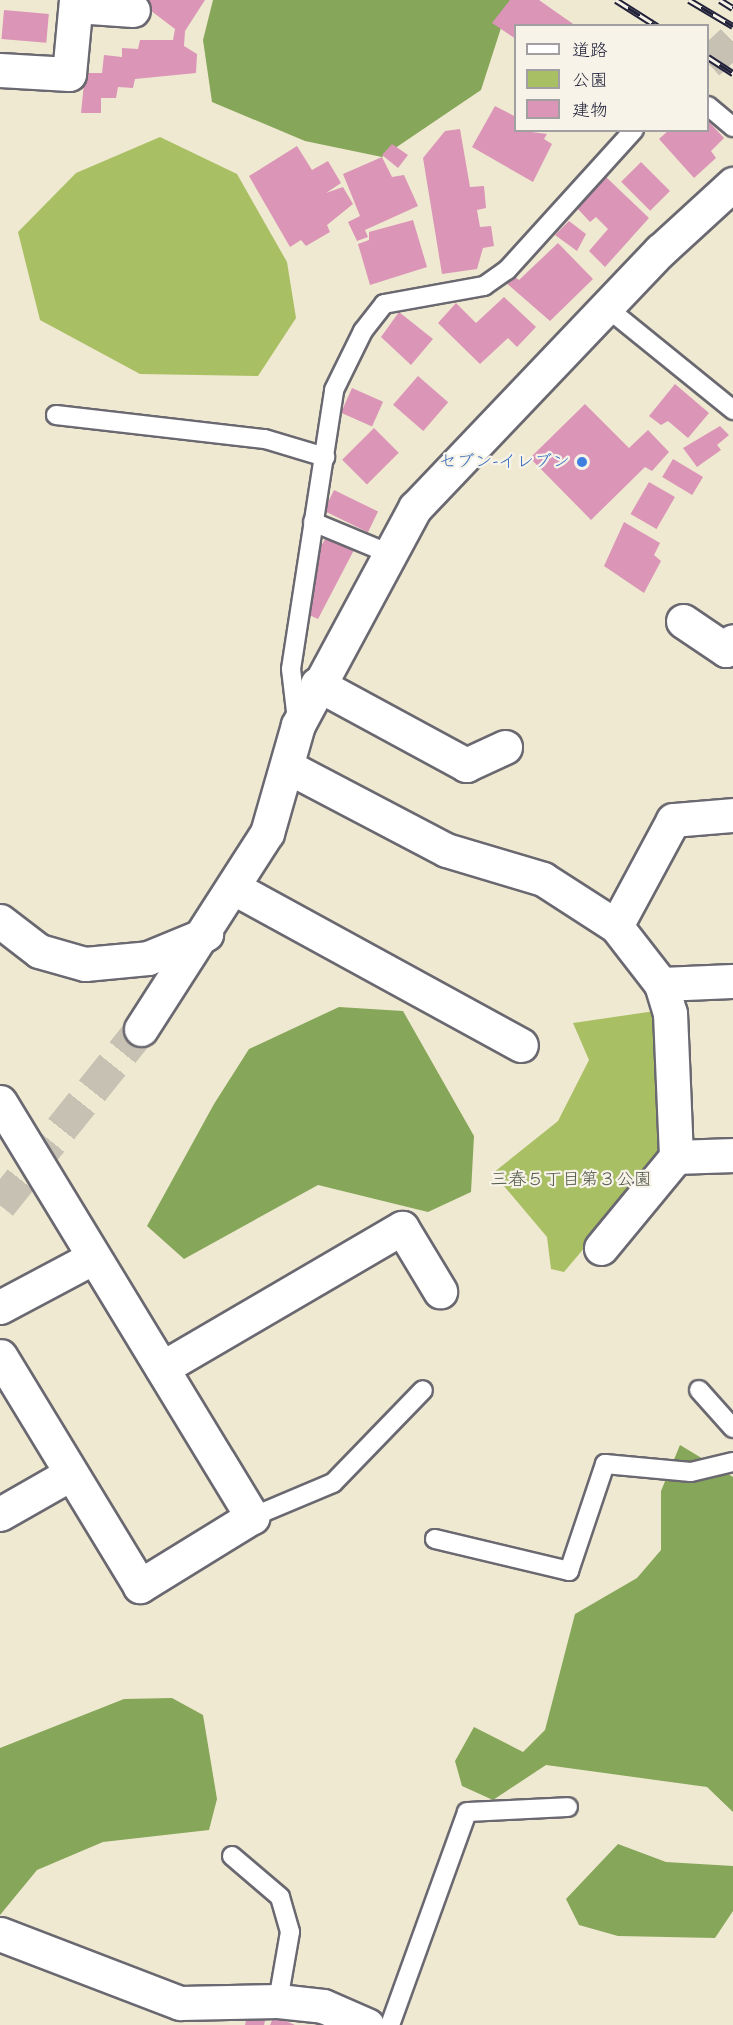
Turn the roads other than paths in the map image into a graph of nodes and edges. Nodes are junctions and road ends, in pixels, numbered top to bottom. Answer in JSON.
{"nodes":[{"id":1,"x":76,"y":3,"type":"edge"},
{"id":2,"x":133,"y":10,"type":"dead end"},
{"id":3,"x":0,"y":70,"type":"edge"},
{"id":4,"x":709,"y":107,"type":"edge"},
{"id":5,"x":733,"y":127,"type":"edge"},
{"id":6,"x":632,"y":132,"type":"edge"},
{"id":7,"x":733,"y":184,"type":"edge"},
{"id":8,"x":606,"y":307,"type":"junction"},
{"id":9,"x":733,"y":410,"type":"edge"},
{"id":10,"x":56,"y":415,"type":"dead end"},
{"id":11,"x":325,"y":457,"type":"junction"},
{"id":12,"x":313,"y":522,"type":"junction"},
{"id":13,"x":388,"y":553,"type":"junction"},
{"id":14,"x":683,"y":621,"type":"dead end"},
{"id":15,"x":733,"y":641,"type":"edge"},
{"id":16,"x":317,"y":684,"type":"junction"},
{"id":17,"x":298,"y":725,"type":"junction"},
{"id":18,"x":505,"y":747,"type":"dead end"},
{"id":19,"x":288,"y":767,"type":"junction"},
{"id":20,"x":733,"y":814,"type":"edge"},
{"id":21,"x":234,"y":888,"type":"junction"},
{"id":22,"x":0,"y":921,"type":"edge"},
{"id":23,"x":616,"y":926,"type":"junction"},
{"id":24,"x":206,"y":934,"type":"junction"},
{"id":25,"x":733,"y":981,"type":"edge"},
{"id":26,"x":661,"y":984,"type":"junction"},
{"id":27,"x":141,"y":1029,"type":"tunnel mouth"},
{"id":28,"x":521,"y":1045,"type":"dead end"},
{"id":29,"x":0,"y":1102,"type":"edge"},
{"id":30,"x":733,"y":1155,"type":"edge"},
{"id":31,"x":676,"y":1156,"type":"junction"},
{"id":32,"x":601,"y":1248,"type":"dead end"},
{"id":33,"x":94,"y":1257,"type":"junction"},
{"id":34,"x":440,"y":1291,"type":"dead end"},
{"id":35,"x":0,"y":1307,"type":"edge"},
{"id":36,"x":0,"y":1356,"type":"edge"},
{"id":37,"x":162,"y":1368,"type":"junction"},
{"id":38,"x":423,"y":1390,"type":"dead end"},
{"id":39,"x":699,"y":1390,"type":"dead end"},
{"id":40,"x":733,"y":1428,"type":"edge"},
{"id":41,"x":733,"y":1462,"type":"edge"},
{"id":42,"x":70,"y":1474,"type":"junction"},
{"id":43,"x":0,"y":1514,"type":"edge"},
{"id":44,"x":252,"y":1517,"type":"junction"},
{"id":45,"x":435,"y":1539,"type":"dead end"},
{"id":46,"x":568,"y":1807,"type":"dead end"},
{"id":47,"x":232,"y":1856,"type":"dead end"},
{"id":48,"x":0,"y":1934,"type":"edge"},
{"id":49,"x":278,"y":2001,"type":"junction"},
{"id":50,"x":367,"y":2025,"type":"edge"},
{"id":51,"x":390,"y":2025,"type":"edge"}],
"edges":[{"from":1,"to":2,"type":"street"},
{"from":1,"to":3,"type":"street"},
{"from":4,"to":5,"type":"lane"},
{"from":6,"to":11,"type":"lane"},
{"from":7,"to":8,"type":"street"},
{"from":8,"to":9,"type":"lane"},
{"from":8,"to":13,"type":"street"},
{"from":10,"to":11,"type":"lane"},
{"from":11,"to":12,"type":"lane"},
{"from":12,"to":13,"type":"lane"},
{"from":12,"to":17,"type":"lane"},
{"from":13,"to":16,"type":"street"},
{"from":14,"to":15,"type":"street"},
{"from":16,"to":17,"type":"street"},
{"from":16,"to":18,"type":"street"},
{"from":17,"to":19,"type":"street"},
{"from":19,"to":21,"type":"street"},
{"from":19,"to":23,"type":"street"},
{"from":20,"to":23,"type":"street"},
{"from":21,"to":24,"type":"street"},
{"from":21,"to":28,"type":"street"},
{"from":22,"to":24,"type":"street"},
{"from":23,"to":26,"type":"street"},
{"from":24,"to":27,"type":"street"},
{"from":25,"to":26,"type":"street"},
{"from":26,"to":31,"type":"street"},
{"from":29,"to":33,"type":"street"},
{"from":30,"to":31,"type":"street"},
{"from":31,"to":32,"type":"street"},
{"from":33,"to":35,"type":"street"},
{"from":33,"to":37,"type":"street"},
{"from":34,"to":37,"type":"street"},
{"from":36,"to":42,"type":"street"},
{"from":37,"to":44,"type":"street"},
{"from":38,"to":44,"type":"lane"},
{"from":39,"to":40,"type":"lane"},
{"from":41,"to":45,"type":"lane"},
{"from":42,"to":43,"type":"street"},
{"from":42,"to":44,"type":"street"},
{"from":46,"to":51,"type":"lane"},
{"from":47,"to":49,"type":"lane"},
{"from":48,"to":49,"type":"street"},
{"from":49,"to":50,"type":"street"}]}
